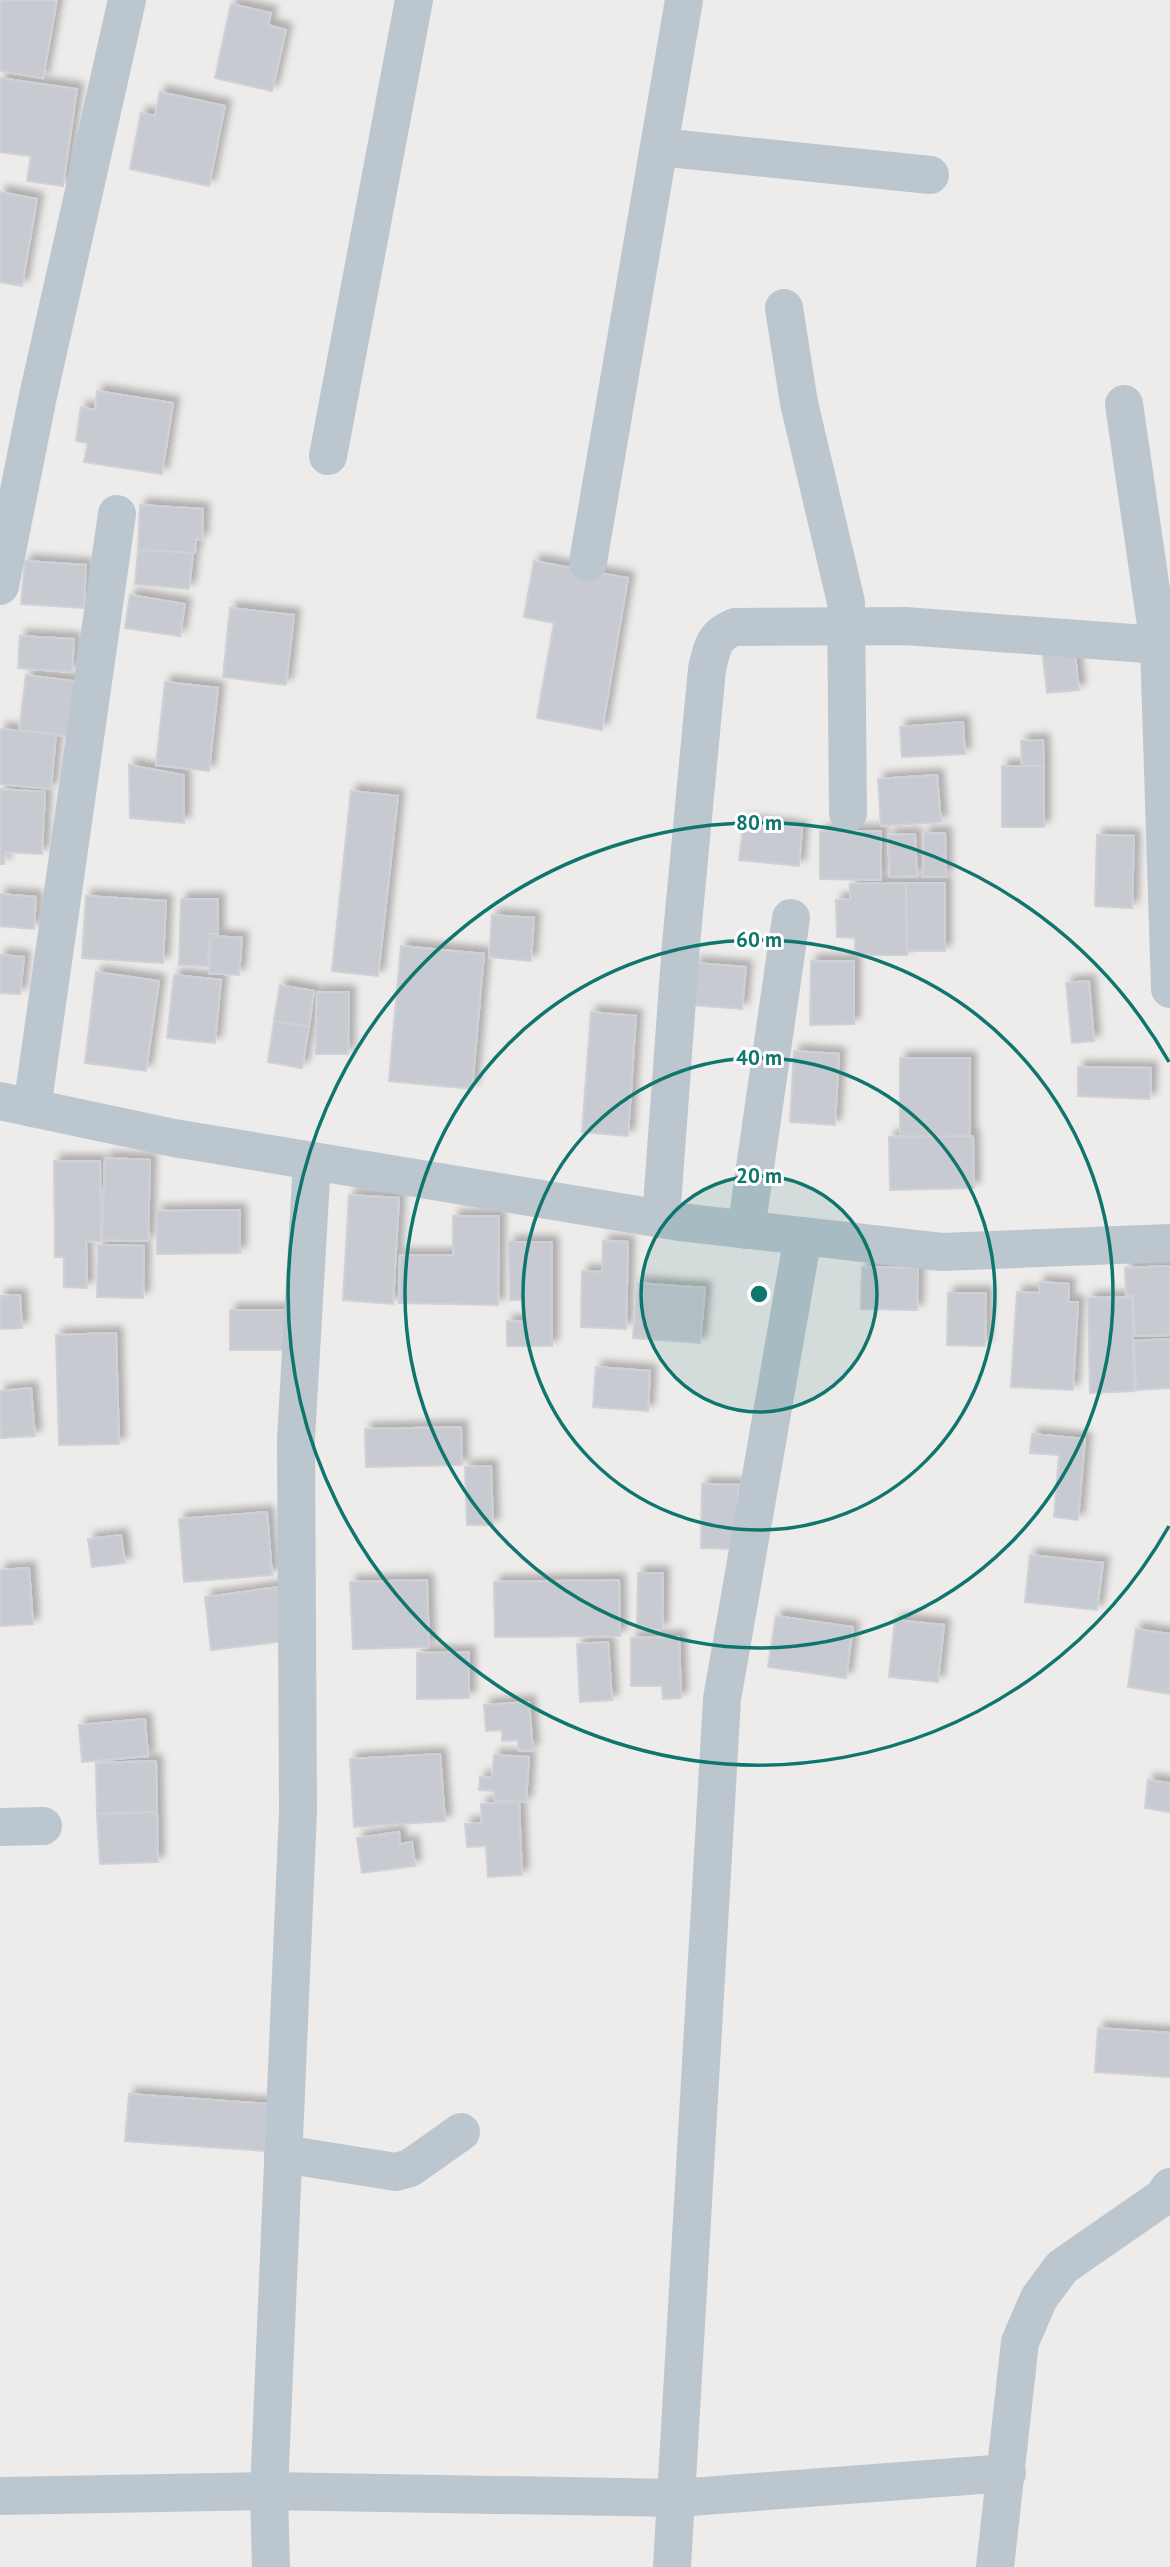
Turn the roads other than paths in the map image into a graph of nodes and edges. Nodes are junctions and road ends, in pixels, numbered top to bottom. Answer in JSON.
{"nodes":[{"id":1,"x":127,"y":0,"type":"edge"},
{"id":2,"x":414,"y":0,"type":"edge"},
{"id":3,"x":684,"y":0,"type":"edge"},
{"id":4,"x":659,"y":147,"type":"junction"},
{"id":5,"x":930,"y":175,"type":"dead end"},
{"id":6,"x":784,"y":308,"type":"dead end"},
{"id":7,"x":1124,"y":404,"type":"dead end"},
{"id":8,"x":328,"y":456,"type":"dead end"},
{"id":9,"x":117,"y":514,"type":"dead end"},
{"id":10,"x":588,"y":562,"type":"dead end"},
{"id":11,"x":0,"y":586,"type":"edge"},
{"id":12,"x":848,"y":627,"type":"junction"},
{"id":13,"x":1165,"y":646,"type":"edge"},
{"id":14,"x":848,"y":813,"type":"dead end"},
{"id":15,"x":791,"y":918,"type":"dead end"},
{"id":16,"x":1170,"y":989,"type":"edge"},
{"id":17,"x":16,"y":1104,"type":"edge"},
{"id":18,"x":312,"y":1161,"type":"junction"},
{"id":19,"x":661,"y":1219,"type":"junction"},
{"id":20,"x":746,"y":1230,"type":"junction"},
{"id":21,"x":803,"y":1236,"type":"junction"},
{"id":22,"x":1170,"y":1243,"type":"edge"},
{"id":23,"x":43,"y":1826,"type":"dead end"},
{"id":24,"x":0,"y":1827,"type":"edge"},
{"id":25,"x":461,"y":2132,"type":"dead end"},
{"id":26,"x":283,"y":2154,"type":"junction"},
{"id":27,"x":1168,"y":2201,"type":"edge"},
{"id":28,"x":1007,"y":2473,"type":"junction"},
{"id":29,"x":270,"y":2491,"type":"junction"},
{"id":30,"x":0,"y":2497,"type":"edge"},
{"id":31,"x":677,"y":2498,"type":"junction"},
{"id":32,"x":271,"y":2567,"type":"edge"},
{"id":33,"x":672,"y":2567,"type":"edge"},
{"id":34,"x":995,"y":2567,"type":"edge"}],
"edges":[{"from":1,"to":11,"type":"street"},
{"from":2,"to":8,"type":"street"},
{"from":3,"to":4,"type":"street"},
{"from":4,"to":5,"type":"street"},
{"from":4,"to":10,"type":"street"},
{"from":6,"to":12,"type":"street"},
{"from":7,"to":13,"type":"street"},
{"from":9,"to":17,"type":"street"},
{"from":12,"to":13,"type":"street"},
{"from":12,"to":14,"type":"street"},
{"from":12,"to":19,"type":"street"},
{"from":13,"to":16,"type":"street"},
{"from":15,"to":20,"type":"street"},
{"from":17,"to":18,"type":"street"},
{"from":18,"to":19,"type":"street"},
{"from":18,"to":26,"type":"street"},
{"from":19,"to":20,"type":"street"},
{"from":20,"to":21,"type":"street"},
{"from":21,"to":22,"type":"street"},
{"from":21,"to":31,"type":"street"},
{"from":23,"to":24,"type":"street"},
{"from":25,"to":26,"type":"street"},
{"from":26,"to":29,"type":"street"},
{"from":27,"to":28,"type":"street"},
{"from":28,"to":31,"type":"street"},
{"from":28,"to":34,"type":"street"},
{"from":29,"to":30,"type":"street"},
{"from":29,"to":31,"type":"street"},
{"from":29,"to":32,"type":"street"},
{"from":31,"to":33,"type":"street"}]}
